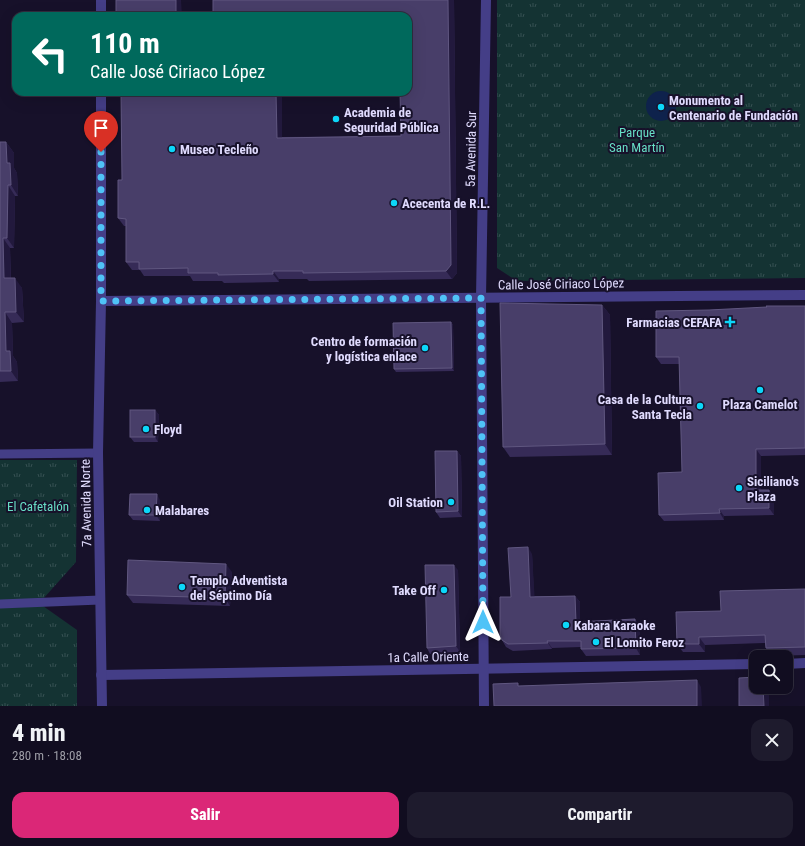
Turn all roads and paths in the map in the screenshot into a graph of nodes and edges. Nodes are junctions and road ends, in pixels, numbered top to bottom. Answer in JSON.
{"nodes":[{"id":1,"x":101,"y":0,"type":"edge"},
{"id":2,"x":486,"y":0,"type":"edge"},
{"id":3,"x":101,"y":12,"type":"edge"},
{"id":4,"x":101,"y":96,"type":"edge"},
{"id":5,"x":805,"y":295,"type":"edge"},
{"id":6,"x":481,"y":298,"type":"junction"},
{"id":7,"x":101,"y":301,"type":"junction"},
{"id":8,"x":98,"y":453,"type":"junction"},
{"id":9,"x":0,"y":454,"type":"edge"},
{"id":10,"x":100,"y":600,"type":"junction"},
{"id":11,"x":0,"y":604,"type":"edge"},
{"id":12,"x":805,"y":663,"type":"edge"},
{"id":13,"x":749,"y":664,"type":"edge"},
{"id":14,"x":793,"y":664,"type":"edge"},
{"id":15,"x":484,"y":669,"type":"junction"},
{"id":16,"x":101,"y":675,"type":"junction"},
{"id":17,"x":102,"y":706,"type":"edge"},
{"id":18,"x":484,"y":706,"type":"edge"}],
"edges":[{"from":1,"to":3,"type":"street"},
{"from":2,"to":6,"type":"street","name":"5a Avenida Sur"},
{"from":4,"to":7,"type":"street","name":"7a Avenida Norte"},
{"from":5,"to":6,"type":"street","name":"Calle José Ciriaco López"},
{"from":6,"to":7,"type":"street","name":"Calle José Ciriaco López"},
{"from":6,"to":15,"type":"street","name":"5a Avenida Sur"},
{"from":7,"to":8,"type":"street","name":"7a Avenida Norte"},
{"from":8,"to":9,"type":"lane"},
{"from":8,"to":10,"type":"street","name":"7a Avenida Norte"},
{"from":10,"to":11,"type":"lane"},
{"from":10,"to":16,"type":"street","name":"7a Avenida Norte"},
{"from":12,"to":14,"type":"street"},
{"from":13,"to":15,"type":"street","name":"1a Calle Oriente"},
{"from":15,"to":16,"type":"street","name":"1a Calle Oriente"},
{"from":15,"to":18,"type":"street","name":"5a Avenida Sur"},
{"from":16,"to":17,"type":"street","name":"7a Avenida Norte"}]}
